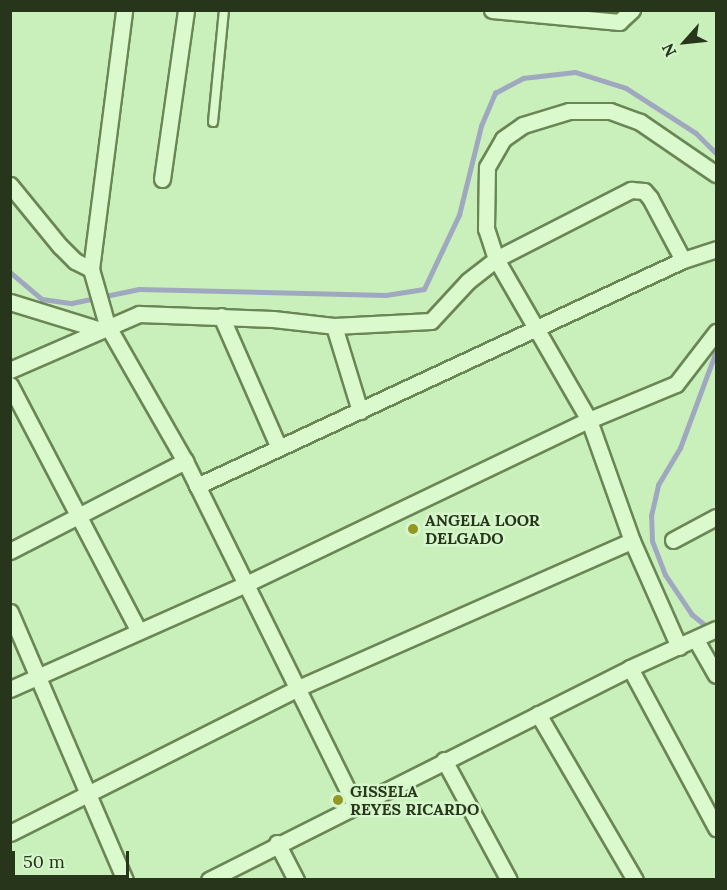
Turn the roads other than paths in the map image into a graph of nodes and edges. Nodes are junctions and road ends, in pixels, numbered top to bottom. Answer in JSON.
{"nodes":[{"id":1,"x":124,"y":10,"type":"edge"},
{"id":2,"x":186,"y":10,"type":"edge"},
{"id":3,"x":224,"y":10,"type":"edge"},
{"id":4,"x":492,"y":10,"type":"edge"},
{"id":5,"x":632,"y":10,"type":"edge"},
{"id":6,"x":540,"y":13,"type":"edge"},
{"id":7,"x":213,"y":122,"type":"dead end"},
{"id":8,"x":717,"y":174,"type":"edge"},
{"id":9,"x":162,"y":179,"type":"dead end"},
{"id":10,"x":10,"y":185,"type":"edge"},
{"id":11,"x":10,"y":207,"type":"edge"},
{"id":12,"x":28,"y":207,"type":"junction"},
{"id":13,"x":717,"y":249,"type":"edge"},
{"id":14,"x":496,"y":259,"type":"junction"},
{"id":15,"x":683,"y":260,"type":"junction"},
{"id":16,"x":93,"y":275,"type":"junction"},
{"id":17,"x":10,"y":302,"type":"edge"},
{"id":18,"x":221,"y":316,"type":"junction"},
{"id":19,"x":102,"y":321,"type":"junction"},
{"id":20,"x":334,"y":326,"type":"junction"},
{"id":21,"x":536,"y":329,"type":"junction"},
{"id":22,"x":717,"y":332,"type":"edge"},
{"id":23,"x":10,"y":370,"type":"edge"},
{"id":24,"x":10,"y":385,"type":"edge"},
{"id":25,"x":360,"y":411,"type":"junction"},
{"id":26,"x":589,"y":420,"type":"junction"},
{"id":27,"x":279,"y":448,"type":"junction"},
{"id":28,"x":185,"y":461,"type":"junction"},
{"id":29,"x":197,"y":486,"type":"junction"},
{"id":30,"x":717,"y":517,"type":"edge"},
{"id":31,"x":77,"y":518,"type":"junction"},
{"id":32,"x":673,"y":540,"type":"dead end"},
{"id":33,"x":632,"y":541,"type":"junction"},
{"id":34,"x":10,"y":551,"type":"edge"},
{"id":35,"x":246,"y":584,"type":"junction"},
{"id":36,"x":10,"y":612,"type":"edge"},
{"id":37,"x":138,"y":630,"type":"junction"},
{"id":38,"x":705,"y":635,"type":"edge"},
{"id":39,"x":678,"y":647,"type":"junction"},
{"id":40,"x":630,"y":668,"type":"junction"},
{"id":41,"x":717,"y":675,"type":"edge"},
{"id":42,"x":37,"y":676,"type":"junction"},
{"id":43,"x":298,"y":688,"type":"junction"},
{"id":44,"x":10,"y":689,"type":"edge"},
{"id":45,"x":538,"y":714,"type":"junction"},
{"id":46,"x":444,"y":760,"type":"junction"},
{"id":47,"x":88,"y":797,"type":"junction"},
{"id":48,"x":355,"y":805,"type":"junction"},
{"id":49,"x":717,"y":828,"type":"edge"},
{"id":50,"x":10,"y":834,"type":"edge"},
{"id":51,"x":277,"y":843,"type":"junction"},
{"id":52,"x":125,"y":879,"type":"edge"},
{"id":53,"x":209,"y":879,"type":"edge"},
{"id":54,"x":296,"y":879,"type":"edge"},
{"id":55,"x":509,"y":879,"type":"edge"},
{"id":56,"x":636,"y":879,"type":"edge"}],
"edges":[{"from":1,"to":16,"type":"street"},
{"from":2,"to":9,"type":"street"},
{"from":3,"to":7,"type":"lane"},
{"from":4,"to":6,"type":"street"},
{"from":5,"to":6,"type":"street"},
{"from":8,"to":14,"type":"street"},
{"from":10,"to":12,"type":"street"},
{"from":11,"to":12,"type":"street"},
{"from":12,"to":16,"type":"street"},
{"from":13,"to":15,"type":"street"},
{"from":14,"to":15,"type":"street"},
{"from":14,"to":20,"type":"street"},
{"from":14,"to":21,"type":"street"},
{"from":15,"to":21,"type":"street"},
{"from":16,"to":19,"type":"street"},
{"from":17,"to":19,"type":"street"},
{"from":18,"to":19,"type":"street"},
{"from":18,"to":20,"type":"street"},
{"from":18,"to":27,"type":"street"},
{"from":19,"to":23,"type":"street"},
{"from":19,"to":28,"type":"street"},
{"from":20,"to":25,"type":"street"},
{"from":21,"to":25,"type":"street"},
{"from":21,"to":26,"type":"street"},
{"from":22,"to":26,"type":"street"},
{"from":24,"to":31,"type":"street"},
{"from":25,"to":27,"type":"street"},
{"from":26,"to":33,"type":"street"},
{"from":26,"to":35,"type":"street"},
{"from":27,"to":29,"type":"street"},
{"from":28,"to":29,"type":"street"},
{"from":28,"to":31,"type":"street"},
{"from":29,"to":35,"type":"street"},
{"from":30,"to":32,"type":"street"},
{"from":31,"to":34,"type":"street"},
{"from":31,"to":37,"type":"street"},
{"from":33,"to":39,"type":"street"},
{"from":33,"to":43,"type":"street"},
{"from":35,"to":37,"type":"street"},
{"from":35,"to":43,"type":"street"},
{"from":36,"to":42,"type":"street"},
{"from":37,"to":42,"type":"street"},
{"from":38,"to":39,"type":"street"},
{"from":38,"to":41,"type":"street"},
{"from":39,"to":40,"type":"street"},
{"from":40,"to":45,"type":"street"},
{"from":40,"to":49,"type":"street"},
{"from":42,"to":44,"type":"street"},
{"from":42,"to":47,"type":"street"},
{"from":43,"to":47,"type":"street"},
{"from":43,"to":48,"type":"street"},
{"from":45,"to":46,"type":"street"},
{"from":45,"to":56,"type":"street"},
{"from":46,"to":48,"type":"street"},
{"from":46,"to":55,"type":"street"},
{"from":47,"to":50,"type":"street"},
{"from":47,"to":52,"type":"street"},
{"from":48,"to":51,"type":"street"},
{"from":51,"to":53,"type":"street"},
{"from":51,"to":54,"type":"street"}]}
